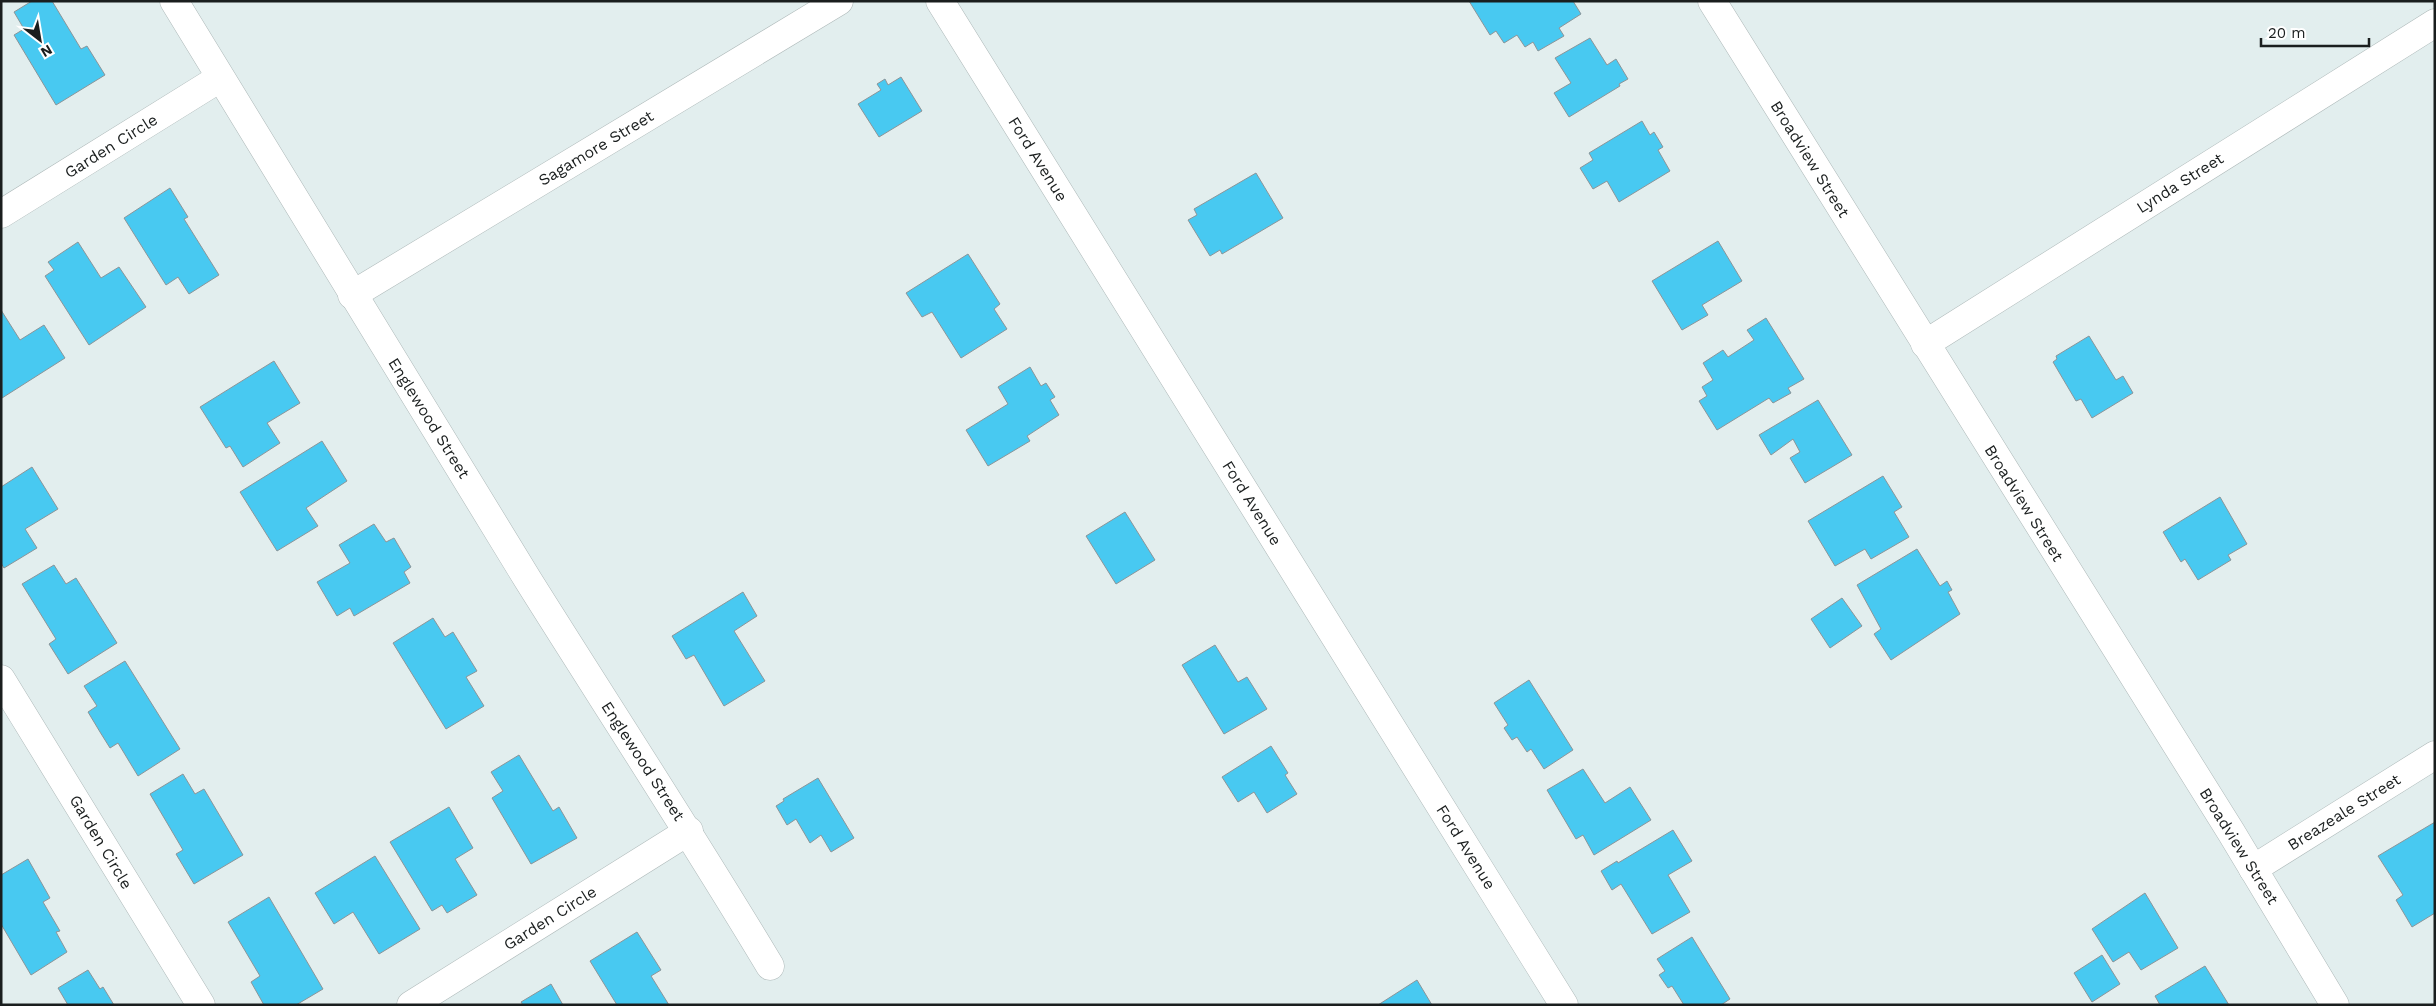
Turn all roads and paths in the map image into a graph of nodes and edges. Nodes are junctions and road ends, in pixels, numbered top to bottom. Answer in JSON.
{"nodes":[{"id":1,"x":174,"y":1,"type":"edge"},
{"id":2,"x":839,"y":1,"type":"edge"},
{"id":3,"x":940,"y":1,"type":"edge"},
{"id":4,"x":1712,"y":1,"type":"edge"},
{"id":5,"x":2435,"y":23,"type":"edge"},
{"id":6,"x":220,"y":78,"type":"junction"},
{"id":7,"x":1,"y":214,"type":"edge"},
{"id":8,"x":352,"y":295,"type":"junction"},
{"id":9,"x":1925,"y":344,"type":"junction"},
{"id":10,"x":1,"y":679,"type":"edge"},
{"id":11,"x":2435,"y":755,"type":"edge"},
{"id":12,"x":689,"y":831,"type":"junction"},
{"id":13,"x":2253,"y":869,"type":"junction"},
{"id":14,"x":770,"y":966,"type":"dead end"},
{"id":15,"x":201,"y":1005,"type":"edge"},
{"id":16,"x":412,"y":1005,"type":"edge"},
{"id":17,"x":1564,"y":1005,"type":"edge"},
{"id":18,"x":2335,"y":1005,"type":"edge"}],
"edges":[{"from":1,"to":6,"type":"street","name":"Englewood Street"},
{"from":2,"to":8,"type":"street","name":"Sagamore Street"},
{"from":3,"to":17,"type":"street","name":"Ford Avenue"},
{"from":4,"to":9,"type":"street","name":"Broadview Street"},
{"from":5,"to":9,"type":"street","name":"Lynda Street"},
{"from":6,"to":7,"type":"street","name":"Garden Circle"},
{"from":6,"to":8,"type":"street","name":"Englewood Street"},
{"from":8,"to":12,"type":"street","name":"Englewood Street"},
{"from":9,"to":13,"type":"street","name":"Broadview Street"},
{"from":10,"to":15,"type":"street","name":"Garden Circle"},
{"from":11,"to":13,"type":"street","name":"Breazeale Street"},
{"from":12,"to":14,"type":"street","name":"Englewood Street"},
{"from":12,"to":16,"type":"street","name":"Garden Circle"},
{"from":13,"to":18,"type":"street","name":"Broadview Street"}]}
